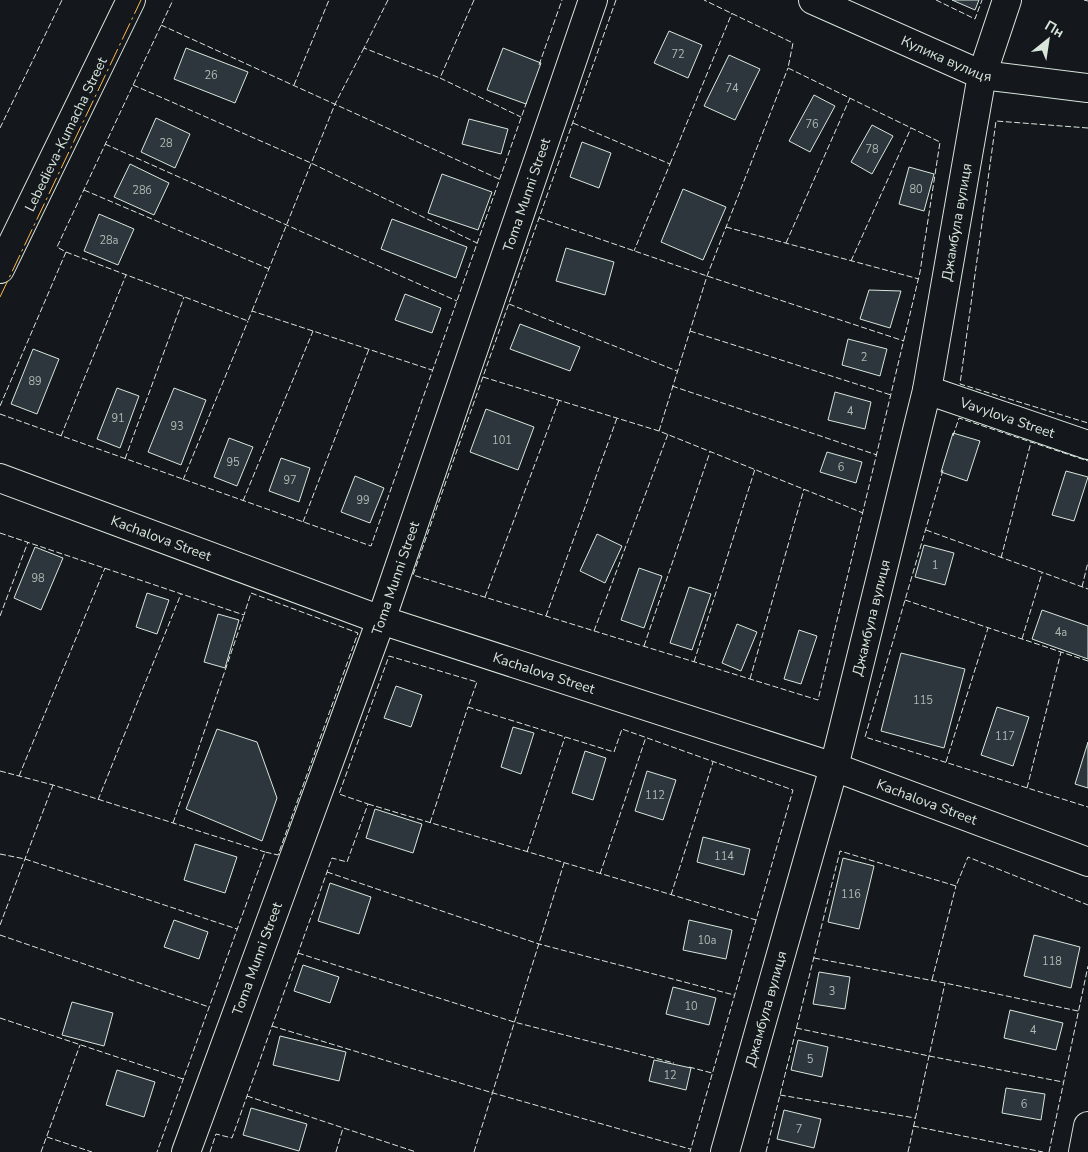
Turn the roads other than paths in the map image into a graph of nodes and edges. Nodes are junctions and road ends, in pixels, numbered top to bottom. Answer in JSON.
{"nodes":[{"id":1,"x":131,"y":0,"type":"edge"},
{"id":2,"x":593,"y":0,"type":"edge"},
{"id":3,"x":813,"y":0,"type":"edge"},
{"id":4,"x":1007,"y":0,"type":"edge"},
{"id":5,"x":982,"y":75,"type":"junction"},
{"id":6,"x":1088,"y":88,"type":"edge"},
{"id":7,"x":0,"y":269,"type":"edge"},
{"id":8,"x":927,"y":390,"type":"junction"},
{"id":9,"x":1088,"y":445,"type":"edge"},
{"id":10,"x":0,"y":478,"type":"edge"},
{"id":11,"x":381,"y":620,"type":"junction"},
{"id":12,"x":834,"y":767,"type":"junction"},
{"id":13,"x":1088,"y":862,"type":"edge"},
{"id":14,"x":1088,"y":1126,"type":"edge"},
{"id":15,"x":186,"y":1152,"type":"edge"},
{"id":16,"x":725,"y":1152,"type":"edge"},
{"id":17,"x":1083,"y":1152,"type":"edge"}],
"edges":[{"from":1,"to":7,"type":"street","name":"Lebedieva-Kumacha Street"},
{"from":2,"to":11,"type":"street","name":"Toma Munni Street"},
{"from":3,"to":5,"type":"street","name":"Кулика вулиця"},
{"from":4,"to":5,"type":"street","name":"Джамбула вулиця"},
{"from":5,"to":6,"type":"street","name":"Кулика вулиця"},
{"from":5,"to":8,"type":"street","name":"Джамбула вулиця"},
{"from":8,"to":9,"type":"street","name":"Vavylova Street"},
{"from":8,"to":12,"type":"street","name":"Джамбула вулиця"},
{"from":10,"to":11,"type":"street","name":"Kachalova Street"},
{"from":11,"to":12,"type":"street","name":"Kachalova Street"},
{"from":11,"to":15,"type":"street","name":"Toma Munni Street"},
{"from":12,"to":13,"type":"street","name":"Kachalova Street"},
{"from":12,"to":16,"type":"street","name":"Джамбула вулиця"},
{"from":14,"to":17,"type":"street"}]}
